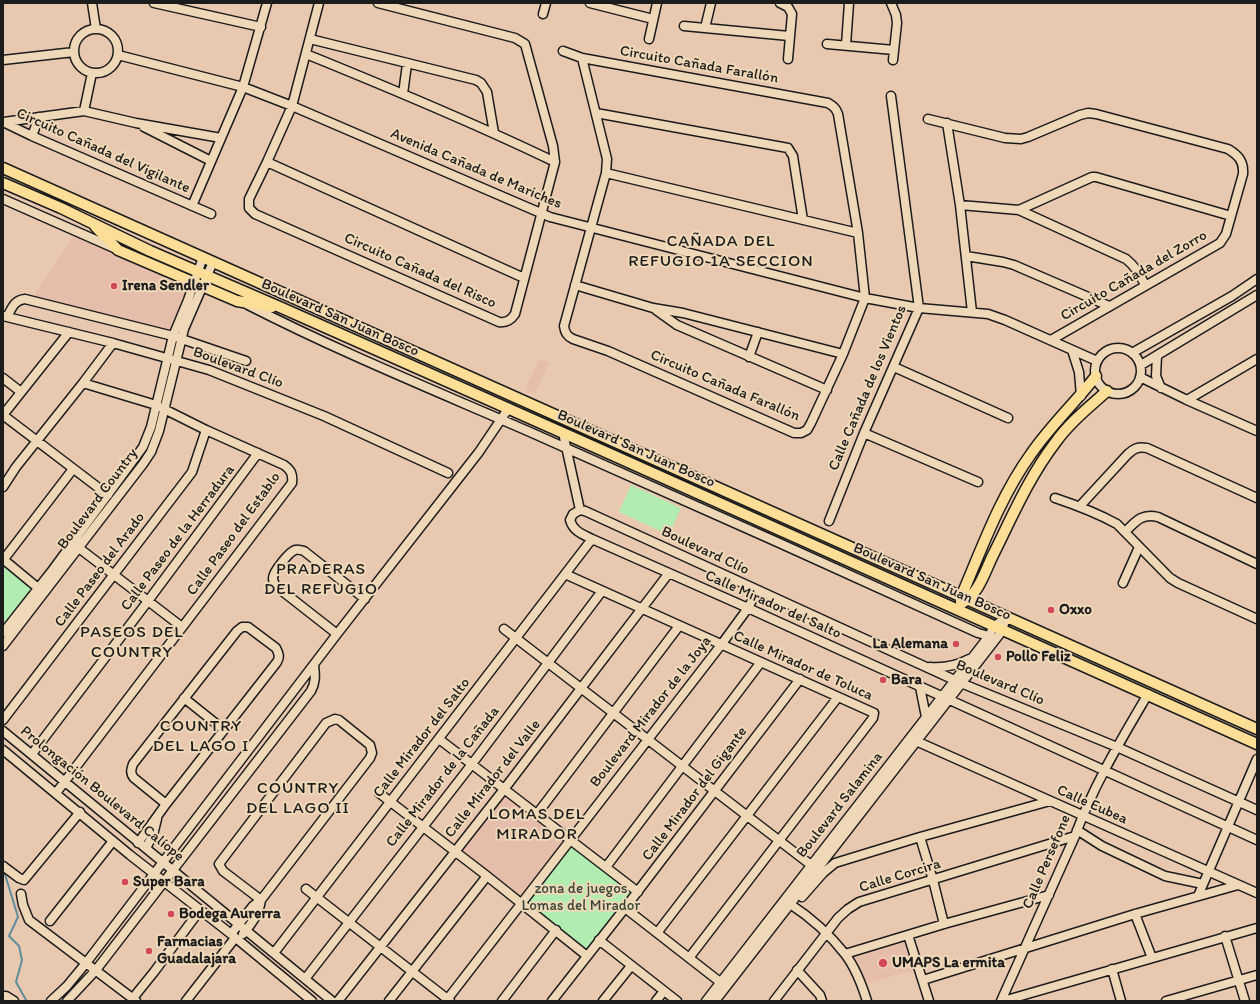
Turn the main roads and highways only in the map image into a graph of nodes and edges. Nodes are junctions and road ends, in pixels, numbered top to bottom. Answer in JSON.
{"nodes":[{"id":1,"x":3,"y":168,"type":"edge"},
{"id":2,"x":7,"y":185,"type":"edge"},
{"id":3,"x":91,"y":222,"type":"junction"},
{"id":4,"x":157,"y":237,"type":"junction"},
{"id":5,"x":150,"y":251,"type":"junction"},
{"id":6,"x":147,"y":262,"type":"junction"},
{"id":7,"x":282,"y":308,"type":"junction"},
{"id":8,"x":1096,"y":376,"type":"road end"},
{"id":9,"x":1107,"y":391,"type":"road end"},
{"id":10,"x":594,"y":431,"type":"junction"},
{"id":11,"x":588,"y":444,"type":"junction"},
{"id":12,"x":979,"y":554,"type":"junction"},
{"id":13,"x":982,"y":578,"type":"junction"},
{"id":14,"x":935,"y":585,"type":"junction"},
{"id":15,"x":947,"y":590,"type":"junction"},
{"id":16,"x":928,"y":597,"type":"junction"},
{"id":17,"x":963,"y":600,"type":"junction"},
{"id":18,"x":948,"y":606,"type":"junction"},
{"id":19,"x":968,"y":615,"type":"junction"},
{"id":20,"x":999,"y":621,"type":"junction"},
{"id":21,"x":1015,"y":621,"type":"junction"},
{"id":22,"x":1257,"y":729,"type":"edge"},
{"id":23,"x":1257,"y":744,"type":"edge"}],
"edges":[{"from":1,"to":4,"type":"main road","name":"Boulevard San Juan Bosco"},
{"from":2,"to":3,"type":"main road","name":"Boulevard San Juan Bosco"},
{"from":3,"to":5,"type":"main road","name":"Boulevard San Juan Bosco"},
{"from":3,"to":6,"type":"main road"},
{"from":4,"to":5,"type":"main road"},
{"from":4,"to":10,"type":"main road","name":"Boulevard San Juan Bosco"},
{"from":5,"to":6,"type":"main road"},
{"from":5,"to":7,"type":"main road","name":"Boulevard San Juan Bosco"},
{"from":6,"to":7,"type":"main road"},
{"from":7,"to":11,"type":"main road","name":"Boulevard San Juan Bosco"},
{"from":8,"to":12,"type":"main road"},
{"from":9,"to":13,"type":"main road"},
{"from":10,"to":11,"type":"main road"},
{"from":10,"to":14,"type":"main road","name":"Boulevard San Juan Bosco"},
{"from":11,"to":16,"type":"main road","name":"Boulevard San Juan Bosco"},
{"from":12,"to":15,"type":"main road"},
{"from":12,"to":17,"type":"main road"},
{"from":13,"to":17,"type":"main road"},
{"from":13,"to":20,"type":"main road"},
{"from":14,"to":15,"type":"main road","name":"Boulevard San Juan Bosco"},
{"from":14,"to":16,"type":"main road"},
{"from":15,"to":17,"type":"main road","name":"Boulevard San Juan Bosco"},
{"from":16,"to":18,"type":"main road","name":"Boulevard San Juan Bosco"},
{"from":17,"to":18,"type":"main road"},
{"from":17,"to":19,"type":"main road"},
{"from":17,"to":20,"type":"main road","name":"Boulevard San Juan Bosco"},
{"from":18,"to":19,"type":"main road","name":"Boulevard San Juan Bosco"},
{"from":19,"to":20,"type":"main road","name":"Boulevard San Juan Bosco"},
{"from":20,"to":21,"type":"main road","name":"Boulevard San Juan Bosco"},
{"from":20,"to":21,"type":"main road"},
{"from":20,"to":23,"type":"main road","name":"Boulevard San Juan Bosco"},
{"from":21,"to":22,"type":"main road","name":"Boulevard San Juan Bosco"}]}
